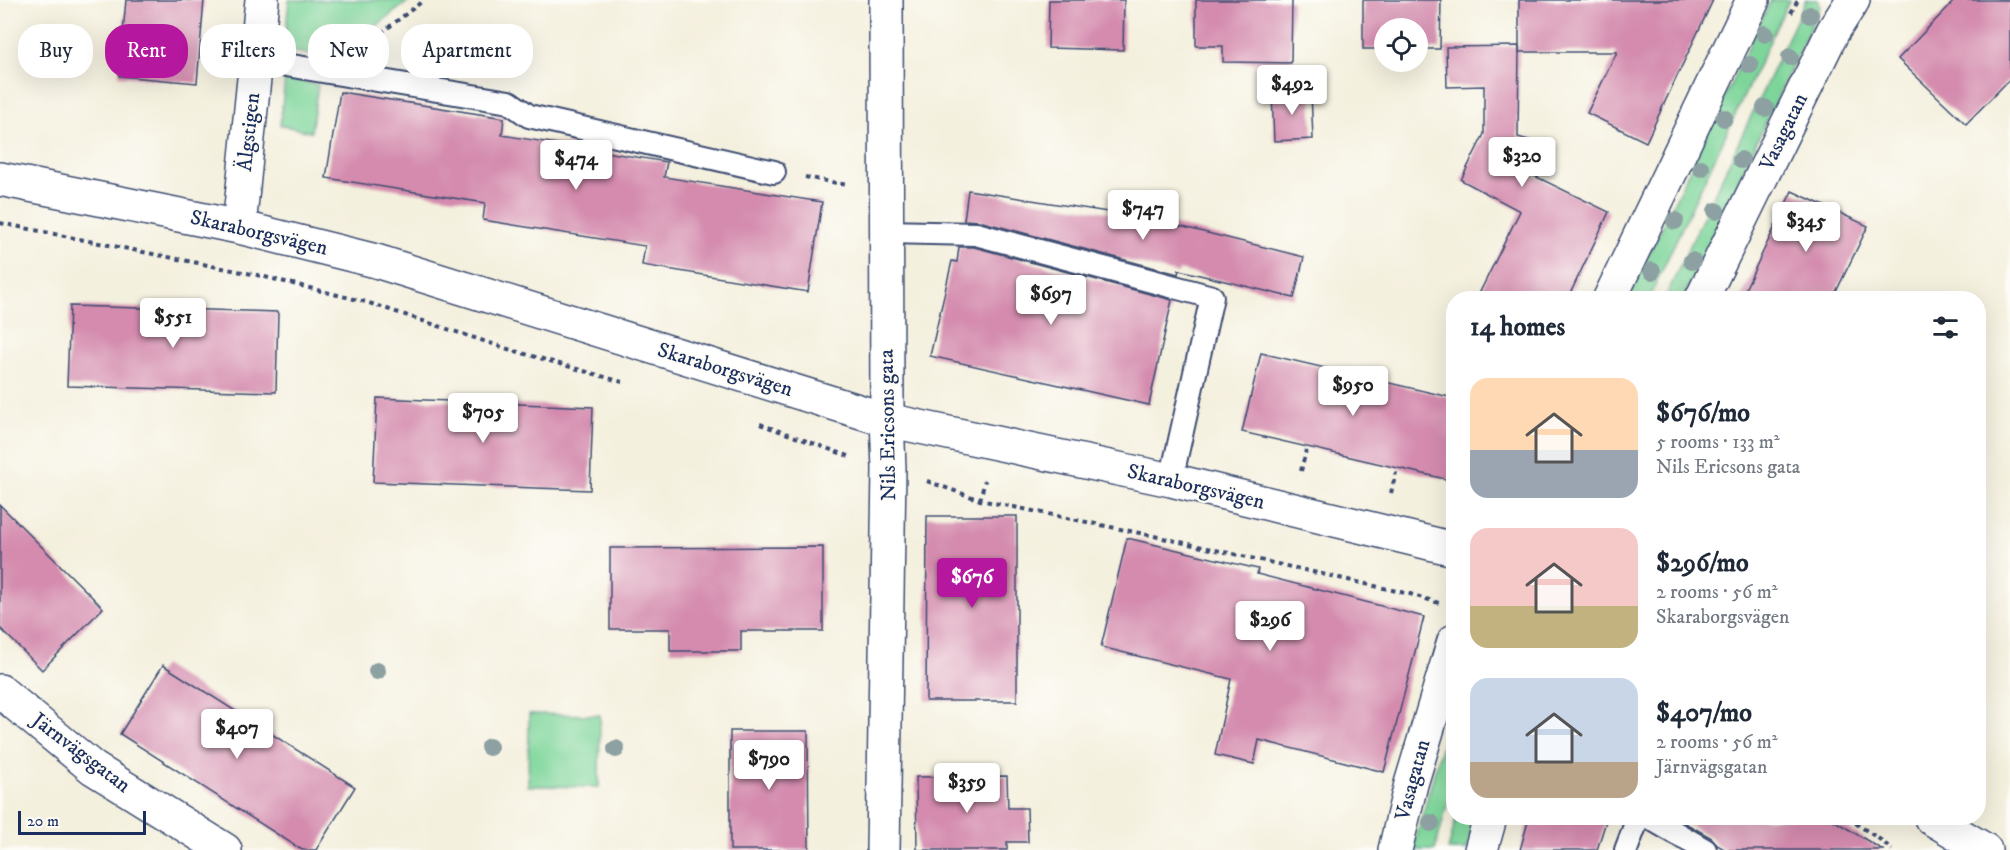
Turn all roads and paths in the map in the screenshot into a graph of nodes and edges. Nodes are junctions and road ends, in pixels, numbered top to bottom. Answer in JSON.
{"nodes":[{"id":1,"x":262,"y":0,"type":"edge"},
{"id":2,"x":424,"y":0,"type":"edge"},
{"id":3,"x":886,"y":0,"type":"edge"},
{"id":4,"x":1753,"y":0,"type":"edge"},
{"id":5,"x":1853,"y":0,"type":"edge"},
{"id":6,"x":260,"y":24,"type":"edge"},
{"id":7,"x":389,"y":27,"type":"edge"},
{"id":8,"x":254,"y":78,"type":"edge"},
{"id":9,"x":367,"y":78,"type":"edge"},
{"id":10,"x":774,"y":172,"type":"joint"},
{"id":11,"x":0,"y":178,"type":"edge"},
{"id":12,"x":853,"y":186,"type":"dead end"},
{"id":13,"x":0,"y":223,"type":"edge"},
{"id":14,"x":239,"y":227,"type":"junction"},
{"id":15,"x":886,"y":232,"type":"junction"},
{"id":16,"x":1613,"y":291,"type":"edge"},
{"id":17,"x":1705,"y":291,"type":"edge"},
{"id":18,"x":632,"y":384,"type":"dead end"},
{"id":19,"x":887,"y":420,"type":"junction"},
{"id":20,"x":755,"y":423,"type":"dead end"},
{"id":21,"x":1306,"y":450,"type":"dead end"},
{"id":22,"x":889,"y":468,"type":"junction"},
{"id":23,"x":1301,"y":471,"type":"dead end"},
{"id":24,"x":1395,"y":472,"type":"dead end"},
{"id":25,"x":985,"y":478,"type":"dead end"},
{"id":26,"x":1171,"y":480,"type":"junction"},
{"id":27,"x":1391,"y":493,"type":"dead end"},
{"id":28,"x":980,"y":500,"type":"junction"},
{"id":29,"x":1446,"y":547,"type":"edge"},
{"id":30,"x":1437,"y":603,"type":"dead end"},
{"id":31,"x":1446,"y":668,"type":"edge"},
{"id":32,"x":0,"y":691,"type":"edge"},
{"id":33,"x":1488,"y":825,"type":"edge"},
{"id":34,"x":1635,"y":825,"type":"edge"},
{"id":35,"x":1662,"y":825,"type":"edge"},
{"id":36,"x":1858,"y":825,"type":"edge"},
{"id":37,"x":1943,"y":825,"type":"edge"},
{"id":38,"x":225,"y":850,"type":"edge"},
{"id":39,"x":883,"y":850,"type":"edge"},
{"id":40,"x":1395,"y":850,"type":"edge"},
{"id":41,"x":1481,"y":850,"type":"edge"},
{"id":42,"x":1626,"y":850,"type":"edge"},
{"id":43,"x":1705,"y":850,"type":"edge"},
{"id":44,"x":1892,"y":850,"type":"edge"},
{"id":45,"x":1984,"y":850,"type":"edge"}],
"edges":[{"from":1,"to":6,"type":"street","name":"Älgstigen"},
{"from":2,"to":7,"type":"path"},
{"from":3,"to":15,"type":"street","name":"Nils Ericsons gata"},
{"from":4,"to":16,"type":"street"},
{"from":5,"to":17,"type":"street","name":"Vasagatan"},
{"from":8,"to":14,"type":"street","name":"Älgstigen"},
{"from":9,"to":10,"type":"lane"},
{"from":10,"to":12,"type":"path"},
{"from":11,"to":14,"type":"street","name":"Skaraborgsvägen"},
{"from":13,"to":18,"type":"path"},
{"from":14,"to":19,"type":"street","name":"Skaraborgsvägen"},
{"from":15,"to":19,"type":"street","name":"Nils Ericsons gata"},
{"from":15,"to":26,"type":"lane"},
{"from":19,"to":22,"type":"street","name":"Nils Ericsons gata"},
{"from":19,"to":26,"type":"street","name":"Skaraborgsvägen"},
{"from":20,"to":22,"type":"path"},
{"from":21,"to":23,"type":"path"},
{"from":22,"to":28,"type":"path"},
{"from":22,"to":39,"type":"street","name":"Nils Ericsons gata"},
{"from":24,"to":27,"type":"path"},
{"from":25,"to":28,"type":"path"},
{"from":26,"to":29,"type":"street","name":"Skaraborgsvägen"},
{"from":28,"to":30,"type":"path"},
{"from":31,"to":40,"type":"street","name":"Vasagatan"},
{"from":32,"to":38,"type":"street","name":"Järnvägsgatan"},
{"from":33,"to":41,"type":"street"},
{"from":34,"to":42,"type":"lane"},
{"from":35,"to":43,"type":"lane"},
{"from":36,"to":44,"type":"path"},
{"from":37,"to":45,"type":"street"}]}
